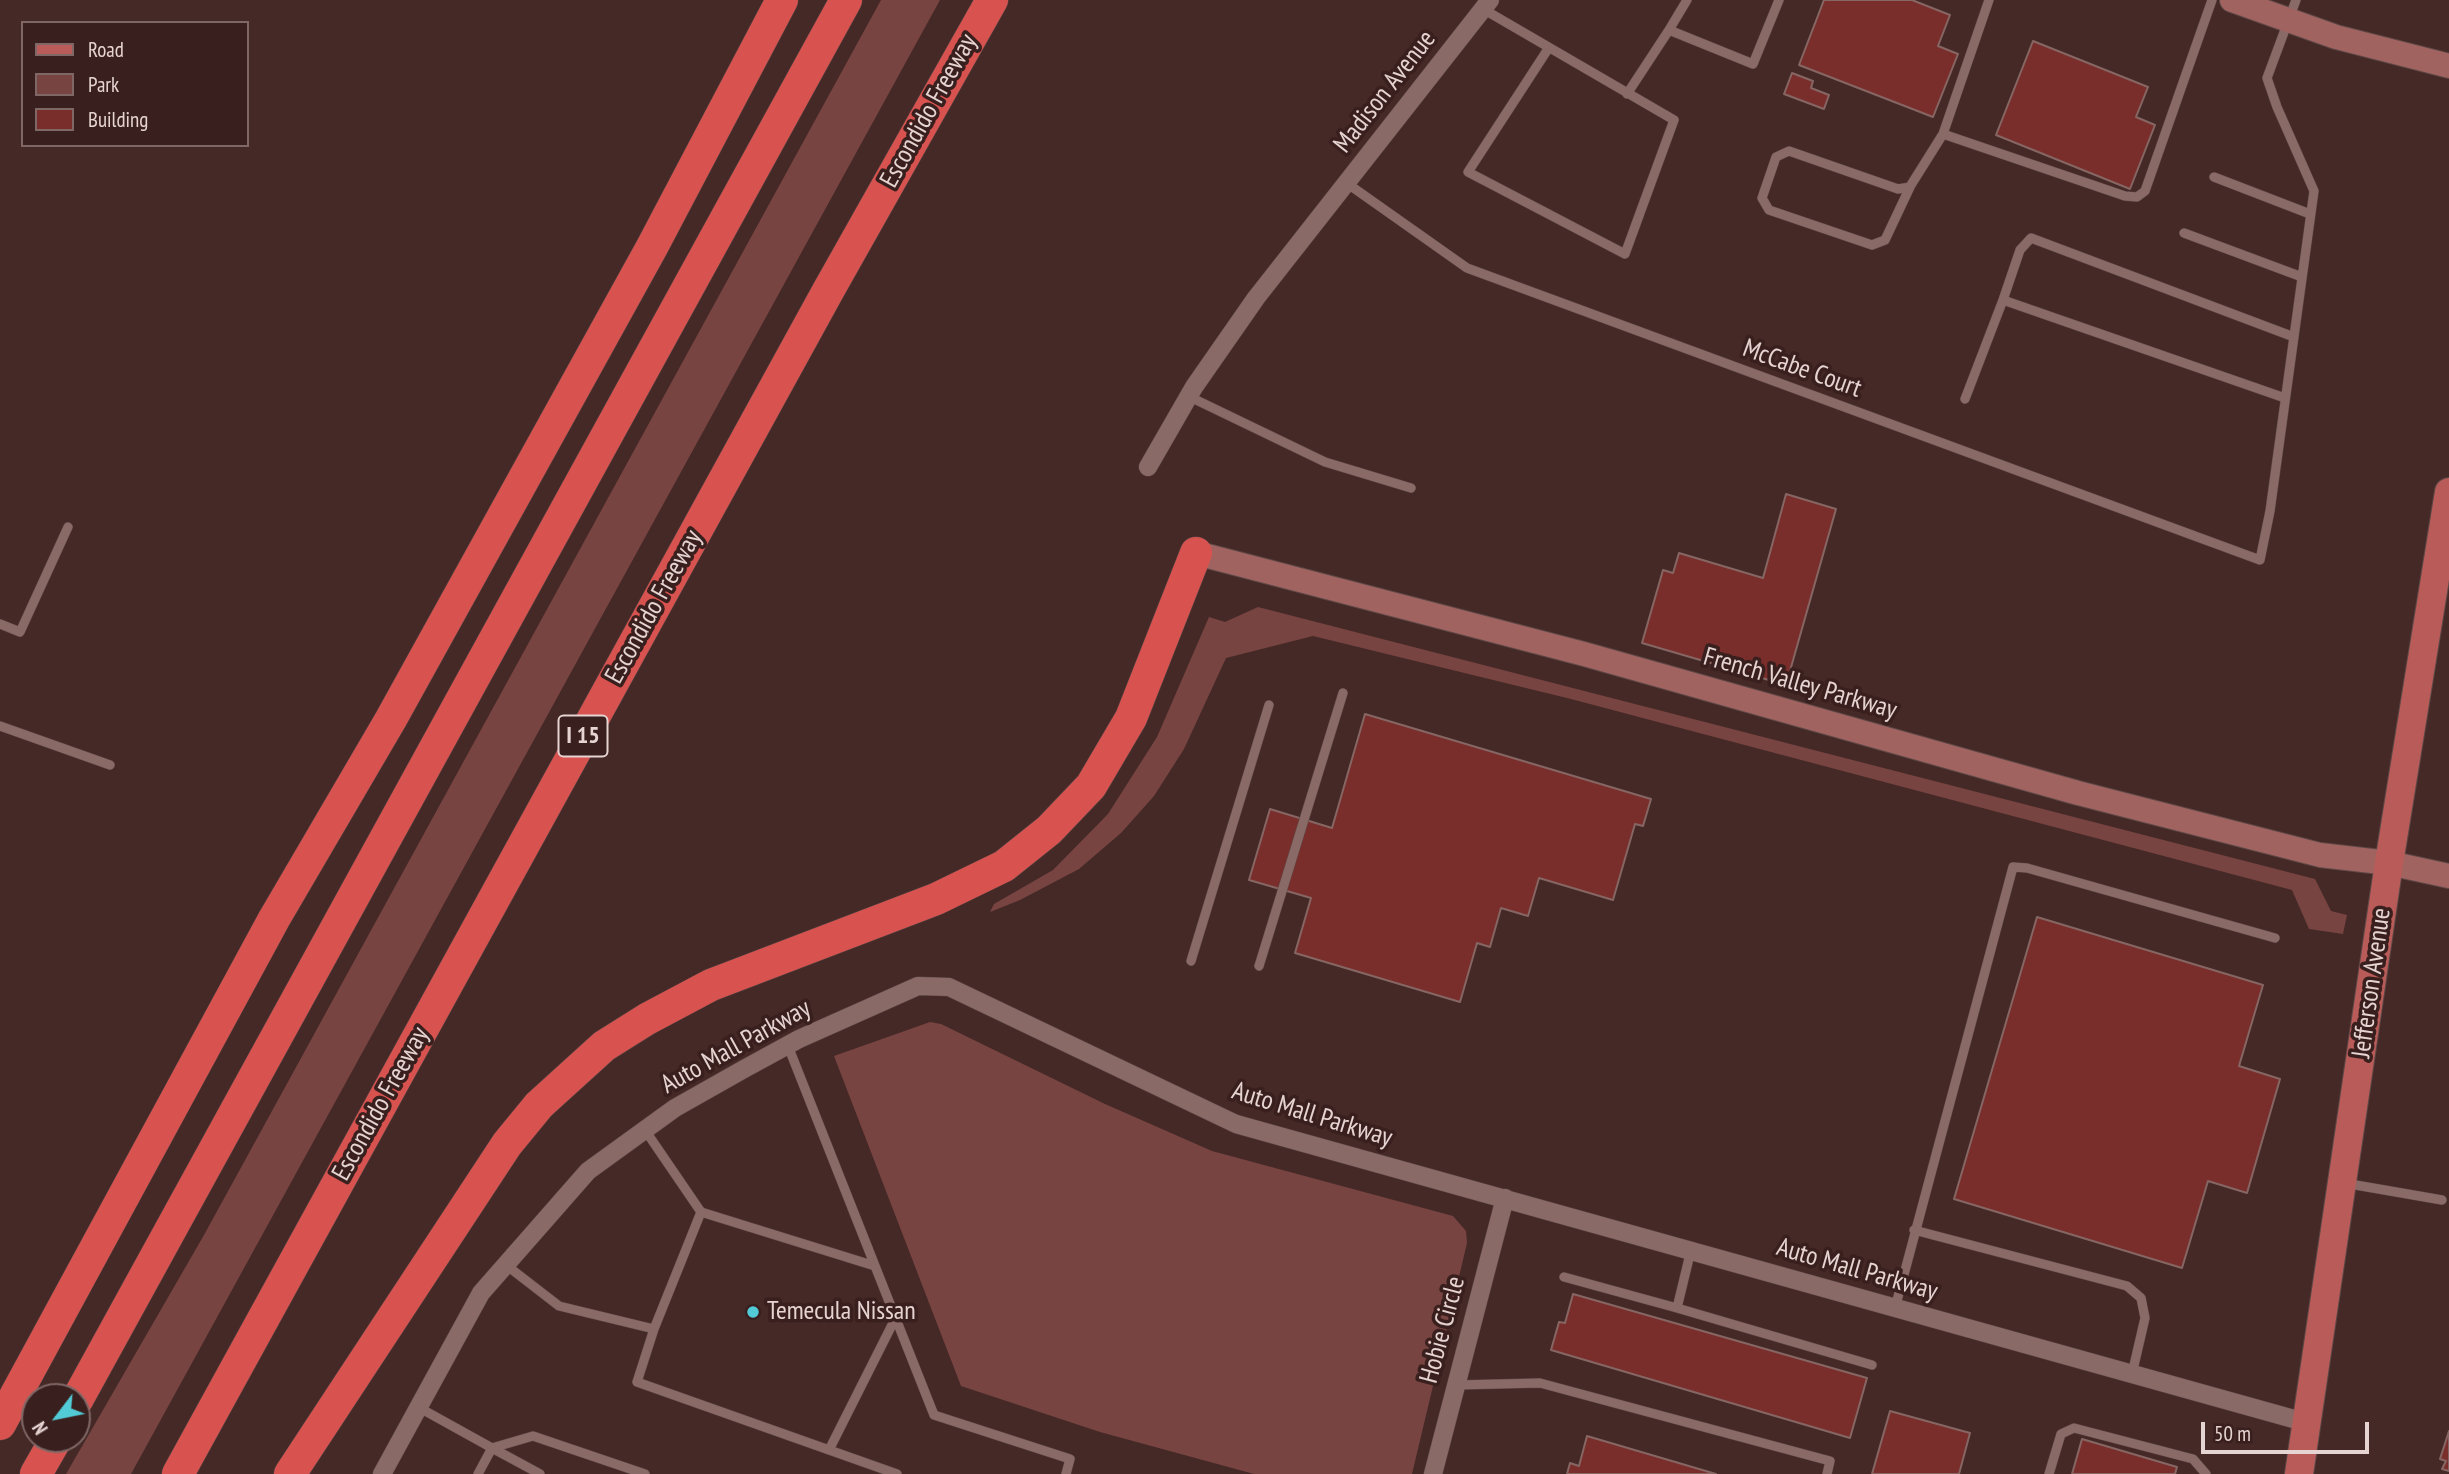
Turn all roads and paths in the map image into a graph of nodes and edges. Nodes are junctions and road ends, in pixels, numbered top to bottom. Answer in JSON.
{"nodes":[{"id":1,"x":782,"y":0,"type":"edge"},
{"id":2,"x":846,"y":0,"type":"edge"},
{"id":3,"x":992,"y":0,"type":"edge"},
{"id":4,"x":1687,"y":0,"type":"edge"},
{"id":5,"x":1779,"y":0,"type":"edge"},
{"id":6,"x":1989,"y":0,"type":"edge"},
{"id":7,"x":2212,"y":0,"type":"edge"},
{"id":8,"x":2232,"y":0,"type":"edge"},
{"id":9,"x":1487,"y":5,"type":"edge"},
{"id":10,"x":2293,"y":10,"type":"edge"},
{"id":11,"x":1669,"y":30,"type":"junction"},
{"id":12,"x":1548,"y":49,"type":"junction"},
{"id":13,"x":2449,"y":66,"type":"edge"},
{"id":14,"x":1627,"y":94,"type":"junction"},
{"id":15,"x":1943,"y":134,"type":"junction"},
{"id":16,"x":2214,"y":177,"type":"dead end"},
{"id":17,"x":1348,"y":184,"type":"junction"},
{"id":18,"x":1910,"y":187,"type":"junction"},
{"id":19,"x":2310,"y":214,"type":"junction"},
{"id":20,"x":2184,"y":233,"type":"dead end"},
{"id":21,"x":2302,"y":277,"type":"junction"},
{"id":22,"x":2003,"y":300,"type":"junction"},
{"id":23,"x":2294,"y":337,"type":"junction"},
{"id":24,"x":1188,"y":396,"type":"junction"},
{"id":25,"x":2286,"y":398,"type":"junction"},
{"id":26,"x":1965,"y":399,"type":"dead end"},
{"id":27,"x":1148,"y":467,"type":"dead end"},
{"id":28,"x":1411,"y":488,"type":"dead end"},
{"id":29,"x":2449,"y":492,"type":"edge"},
{"id":30,"x":68,"y":527,"type":"dead end"},
{"id":31,"x":1196,"y":553,"type":"joint"},
{"id":32,"x":0,"y":624,"type":"edge"},
{"id":33,"x":1343,"y":693,"type":"dead end"},
{"id":34,"x":1269,"y":705,"type":"dead end"},
{"id":35,"x":0,"y":726,"type":"edge"},
{"id":36,"x":110,"y":765,"type":"dead end"},
{"id":37,"x":2389,"y":863,"type":"junction"},
{"id":38,"x":2449,"y":876,"type":"edge"},
{"id":39,"x":2275,"y":938,"type":"dead end"},
{"id":40,"x":1191,"y":961,"type":"dead end"},
{"id":41,"x":1259,"y":965,"type":"dead end"},
{"id":42,"x":788,"y":1046,"type":"junction"},
{"id":43,"x":645,"y":1130,"type":"junction"},
{"id":44,"x":2343,"y":1183,"type":"junction"},
{"id":45,"x":1505,"y":1198,"type":"junction"},
{"id":46,"x":2442,"y":1200,"type":"dead end"},
{"id":47,"x":701,"y":1212,"type":"junction"},
{"id":48,"x":1914,"y":1230,"type":"junction"},
{"id":49,"x":1691,"y":1250,"type":"junction"},
{"id":50,"x":506,"y":1265,"type":"junction"},
{"id":51,"x":875,"y":1266,"type":"junction"},
{"id":52,"x":1564,"y":1277,"type":"dead end"},
{"id":53,"x":1677,"y":1308,"type":"junction"},
{"id":54,"x":1895,"y":1308,"type":"junction"},
{"id":55,"x":896,"y":1317,"type":"junction"},
{"id":56,"x":654,"y":1329,"type":"junction"},
{"id":57,"x":1872,"y":1364,"type":"dead end"},
{"id":58,"x":2132,"y":1374,"type":"junction"},
{"id":59,"x":86,"y":1383,"type":"edge"},
{"id":60,"x":1456,"y":1385,"type":"junction"},
{"id":61,"x":418,"y":1407,"type":"junction"},
{"id":62,"x":2308,"y":1423,"type":"junction"},
{"id":63,"x":0,"y":1424,"type":"edge"},
{"id":64,"x":492,"y":1448,"type":"junction"},
{"id":65,"x":829,"y":1450,"type":"junction"},
{"id":66,"x":47,"y":1453,"type":"edge"},
{"id":67,"x":36,"y":1474,"type":"edge"},
{"id":68,"x":178,"y":1474,"type":"edge"},
{"id":69,"x":290,"y":1474,"type":"edge"},
{"id":70,"x":382,"y":1474,"type":"edge"},
{"id":71,"x":478,"y":1474,"type":"edge"},
{"id":72,"x":540,"y":1474,"type":"edge"},
{"id":73,"x":645,"y":1474,"type":"edge"},
{"id":74,"x":897,"y":1474,"type":"edge"},
{"id":75,"x":1066,"y":1474,"type":"edge"},
{"id":76,"x":1433,"y":1474,"type":"edge"},
{"id":77,"x":1827,"y":1474,"type":"edge"},
{"id":78,"x":2049,"y":1474,"type":"edge"},
{"id":79,"x":2206,"y":1474,"type":"edge"},
{"id":80,"x":2299,"y":1474,"type":"edge"}],
"edges":[{"from":1,"to":63,"type":"highway"},
{"from":2,"to":59,"type":"highway"},
{"from":3,"to":68,"type":"highway","name":"Escondido Freeway","number":"I 15"},
{"from":4,"to":11,"type":"lane"},
{"from":5,"to":11,"type":"lane"},
{"from":6,"to":15,"type":"lane"},
{"from":7,"to":15,"type":"lane"},
{"from":8,"to":10,"type":"main road"},
{"from":9,"to":12,"type":"lane"},
{"from":9,"to":17,"type":"street","name":"Madison Avenue"},
{"from":10,"to":13,"type":"main road"},
{"from":10,"to":19,"type":"lane"},
{"from":11,"to":14,"type":"lane"},
{"from":12,"to":14,"type":"lane"},
{"from":12,"to":14,"type":"lane"},
{"from":15,"to":18,"type":"lane"},
{"from":16,"to":19,"type":"lane"},
{"from":17,"to":24,"type":"street","name":"Madison Avenue"},
{"from":17,"to":25,"type":"lane","name":"McCabe Court"},
{"from":18,"to":18,"type":"lane"},
{"from":19,"to":21,"type":"lane"},
{"from":20,"to":21,"type":"lane"},
{"from":21,"to":23,"type":"lane"},
{"from":22,"to":23,"type":"lane"},
{"from":22,"to":25,"type":"lane"},
{"from":22,"to":26,"type":"lane"},
{"from":23,"to":25,"type":"lane"},
{"from":24,"to":27,"type":"street","name":"Madison Avenue"},
{"from":24,"to":28,"type":"lane"},
{"from":29,"to":37,"type":"main road","name":"Jefferson Avenue"},
{"from":30,"to":32,"type":"lane"},
{"from":31,"to":37,"type":"main road","name":"French Valley Parkway"},
{"from":31,"to":69,"type":"highway"},
{"from":33,"to":41,"type":"lane"},
{"from":34,"to":40,"type":"lane"},
{"from":35,"to":36,"type":"lane"},
{"from":37,"to":38,"type":"main road","name":"French Valley Parkway"},
{"from":37,"to":44,"type":"main road","name":"Jefferson Avenue"},
{"from":39,"to":48,"type":"lane"},
{"from":42,"to":43,"type":"street","name":"Auto Mall Parkway"},
{"from":42,"to":45,"type":"street","name":"Auto Mall Parkway"},
{"from":42,"to":51,"type":"lane"},
{"from":43,"to":47,"type":"lane"},
{"from":43,"to":50,"type":"street","name":"Auto Mall Parkway"},
{"from":44,"to":46,"type":"lane"},
{"from":44,"to":62,"type":"main road","name":"Jefferson Avenue"},
{"from":45,"to":49,"type":"street","name":"Auto Mall Parkway"},
{"from":45,"to":60,"type":"street","name":"Hobie Circle"},
{"from":47,"to":51,"type":"lane"},
{"from":47,"to":56,"type":"lane"},
{"from":48,"to":54,"type":"lane"},
{"from":48,"to":58,"type":"lane"},
{"from":49,"to":53,"type":"lane"},
{"from":49,"to":54,"type":"street","name":"Auto Mall Parkway"},
{"from":50,"to":56,"type":"lane"},
{"from":50,"to":61,"type":"street","name":"Auto Mall Parkway"},
{"from":51,"to":55,"type":"lane"},
{"from":52,"to":53,"type":"lane"},
{"from":53,"to":57,"type":"lane"},
{"from":54,"to":58,"type":"street","name":"Auto Mall Parkway"},
{"from":55,"to":65,"type":"lane"},
{"from":55,"to":75,"type":"lane"},
{"from":56,"to":65,"type":"lane"},
{"from":58,"to":62,"type":"street","name":"Auto Mall Parkway"},
{"from":60,"to":76,"type":"street","name":"Hobie Circle"},
{"from":60,"to":77,"type":"lane"},
{"from":61,"to":64,"type":"lane"},
{"from":61,"to":70,"type":"street","name":"Auto Mall Parkway"},
{"from":62,"to":80,"type":"main road","name":"Jefferson Avenue"},
{"from":64,"to":71,"type":"lane"},
{"from":64,"to":72,"type":"lane"},
{"from":64,"to":73,"type":"lane"},
{"from":65,"to":74,"type":"lane"},
{"from":66,"to":67,"type":"highway"},
{"from":78,"to":79,"type":"lane"}]}
